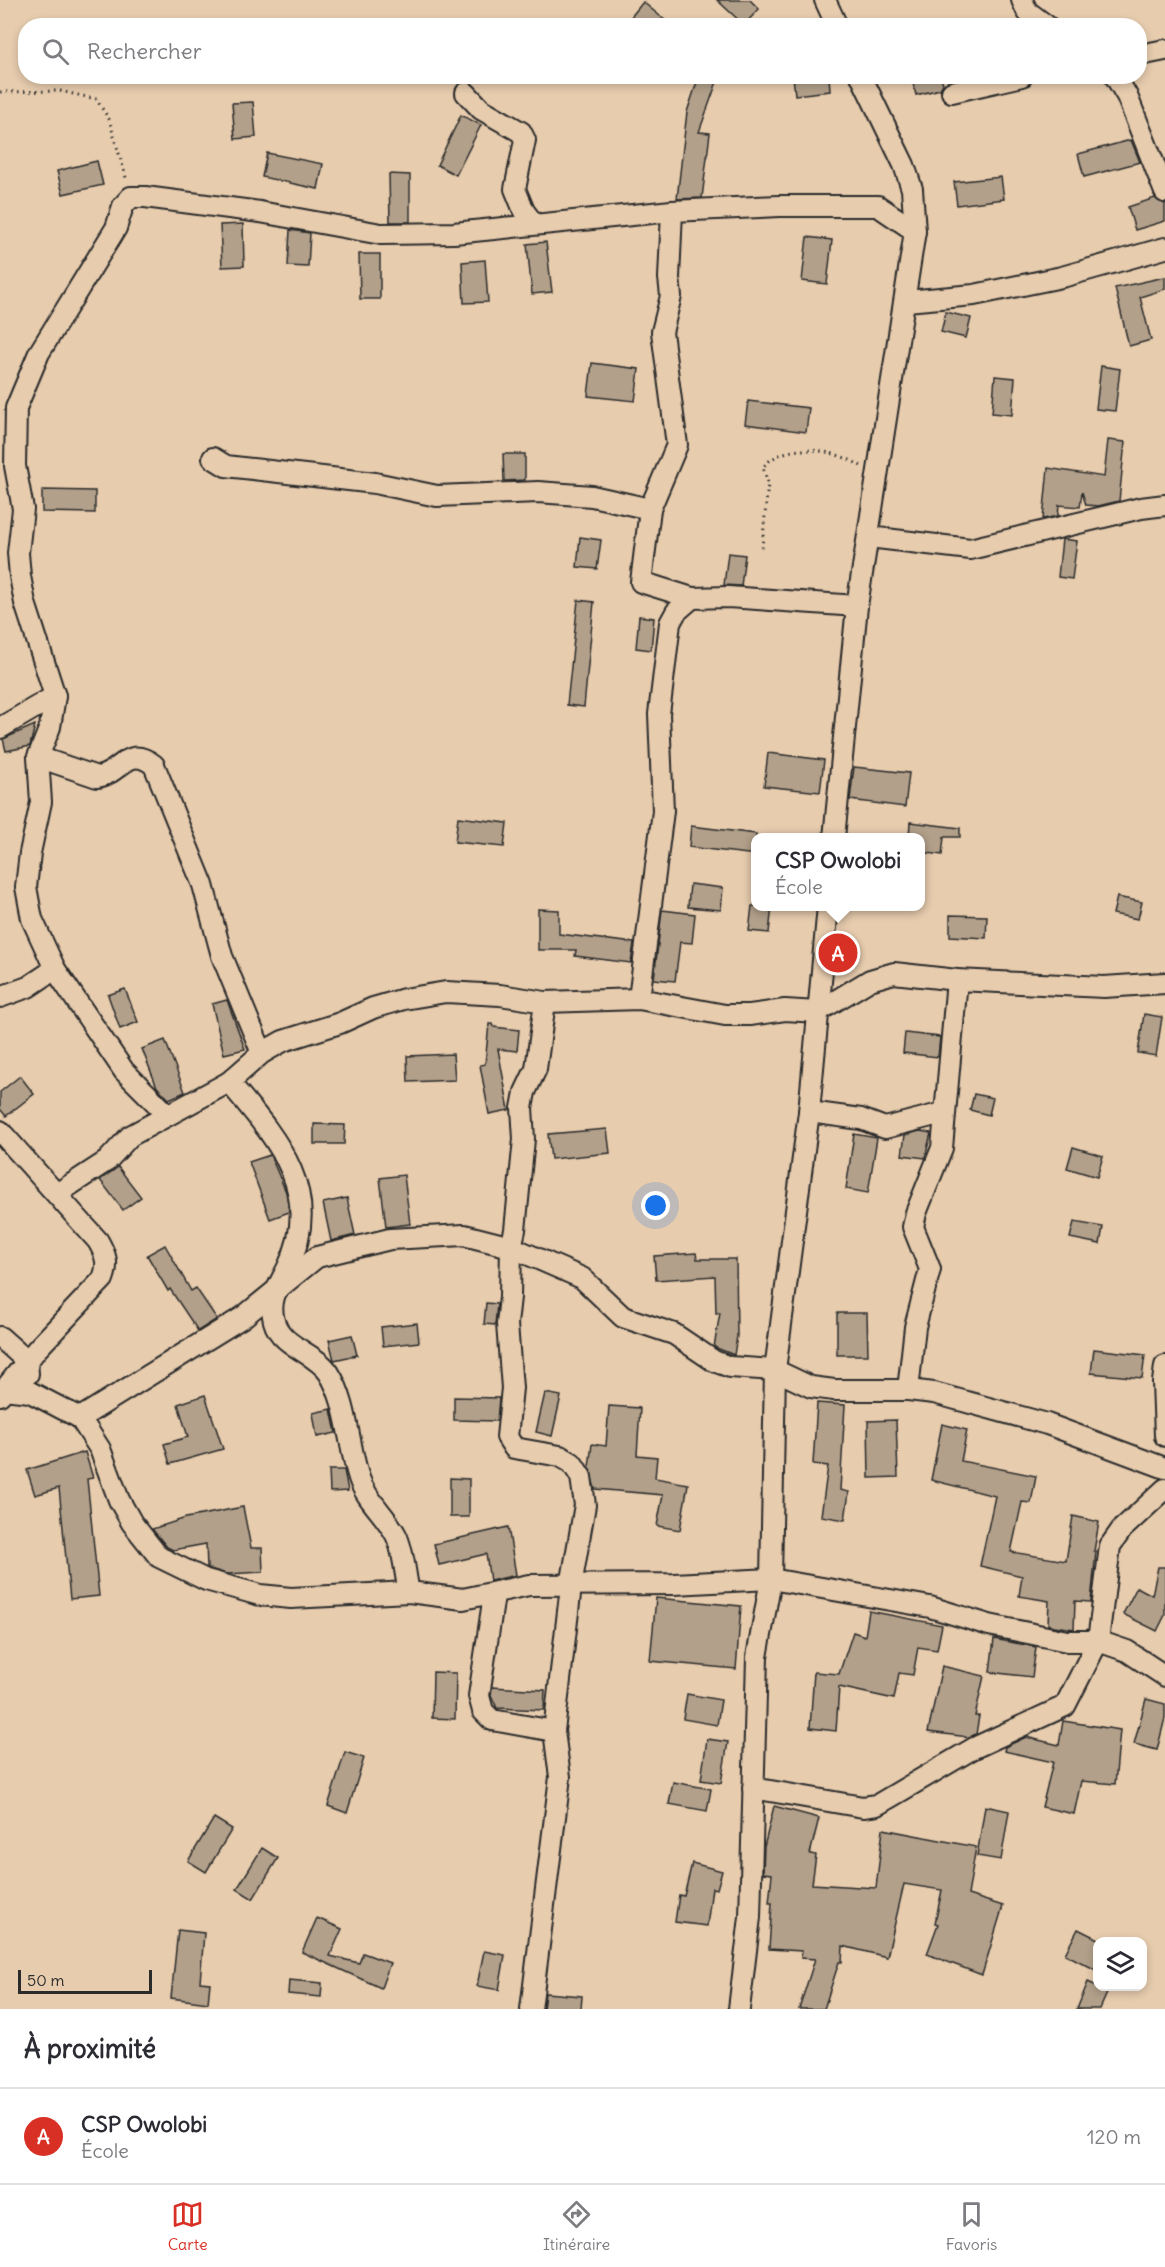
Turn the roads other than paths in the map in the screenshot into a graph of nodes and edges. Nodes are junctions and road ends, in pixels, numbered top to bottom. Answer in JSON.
{"nodes":[{"id":1,"x":825,"y":0,"type":"edge"},
{"id":2,"x":1022,"y":0,"type":"edge"},
{"id":3,"x":833,"y":18,"type":"edge"},
{"id":4,"x":1036,"y":18,"type":"edge"},
{"id":5,"x":1165,"y":50,"type":"edge"},
{"id":6,"x":1147,"y":54,"type":"edge"},
{"id":7,"x":865,"y":84,"type":"edge"},
{"id":8,"x":987,"y":84,"type":"edge"},
{"id":9,"x":1120,"y":84,"type":"edge"},
{"id":10,"x":952,"y":92,"type":"dead end"},
{"id":11,"x":466,"y":93,"type":"dead end"},
{"id":12,"x":912,"y":189,"type":"junction"},
{"id":13,"x":1165,"y":192,"type":"edge"},
{"id":14,"x":878,"y":206,"type":"junction"},
{"id":15,"x":672,"y":211,"type":"junction"},
{"id":16,"x":533,"y":223,"type":"junction"},
{"id":17,"x":915,"y":231,"type":"junction"},
{"id":18,"x":1165,"y":248,"type":"edge"},
{"id":19,"x":906,"y":301,"type":"junction"},
{"id":20,"x":213,"y":458,"type":"dead end"},
{"id":21,"x":1165,"y":505,"type":"edge"},
{"id":22,"x":650,"y":509,"type":"junction"},
{"id":23,"x":869,"y":537,"type":"junction"},
{"id":24,"x":692,"y":598,"type":"junction"},
{"id":25,"x":857,"y":606,"type":"junction"},
{"id":26,"x":55,"y":696,"type":"junction"},
{"id":27,"x":0,"y":728,"type":"edge"},
{"id":28,"x":38,"y":757,"type":"junction"},
{"id":29,"x":834,"y":833,"type":"edge"},
{"id":30,"x":827,"y":911,"type":"edge"},
{"id":31,"x":55,"y":969,"type":"junction"},
{"id":32,"x":957,"y":980,"type":"junction"},
{"id":33,"x":1165,"y":983,"type":"edge"},
{"id":34,"x":0,"y":997,"type":"edge"},
{"id":35,"x":639,"y":999,"type":"junction"},
{"id":36,"x":545,"y":1002,"type":"junction"},
{"id":37,"x":817,"y":1012,"type":"junction"},
{"id":38,"x":262,"y":1053,"type":"junction"},
{"id":39,"x":229,"y":1082,"type":"junction"},
{"id":40,"x":809,"y":1113,"type":"junction"},
{"id":41,"x":944,"y":1113,"type":"junction"},
{"id":42,"x":168,"y":1115,"type":"junction"},
{"id":43,"x":0,"y":1131,"type":"edge"},
{"id":44,"x":58,"y":1193,"type":"junction"},
{"id":45,"x":510,"y":1247,"type":"junction"},
{"id":46,"x":272,"y":1295,"type":"junction"},
{"id":47,"x":0,"y":1337,"type":"edge"},
{"id":48,"x":27,"y":1361,"type":"junction"},
{"id":49,"x":1165,"y":1366,"type":"edge"},
{"id":50,"x":775,"y":1370,"type":"junction"},
{"id":51,"x":908,"y":1390,"type":"junction"},
{"id":52,"x":2,"y":1392,"type":"edge"},
{"id":53,"x":30,"y":1392,"type":"junction"},
{"id":54,"x":80,"y":1418,"type":"junction"},
{"id":55,"x":1165,"y":1436,"type":"edge"},
{"id":56,"x":1165,"y":1468,"type":"edge"},
{"id":57,"x":1165,"y":1489,"type":"edge"},
{"id":58,"x":771,"y":1579,"type":"junction"},
{"id":59,"x":571,"y":1586,"type":"junction"},
{"id":60,"x":409,"y":1592,"type":"junction"},
{"id":61,"x":494,"y":1595,"type":"junction"},
{"id":62,"x":1098,"y":1641,"type":"junction"},
{"id":63,"x":1165,"y":1676,"type":"edge"},
{"id":64,"x":554,"y":1731,"type":"junction"},
{"id":65,"x":753,"y":1788,"type":"junction"},
{"id":66,"x":531,"y":2009,"type":"edge"},
{"id":67,"x":739,"y":2009,"type":"edge"}],
"edges":[{"from":1,"to":3,"type":"street"},
{"from":2,"to":4,"type":"street"},
{"from":5,"to":6,"type":"street"},
{"from":7,"to":12,"type":"street"},
{"from":8,"to":10,"type":"street"},
{"from":9,"to":13,"type":"street"},
{"from":11,"to":16,"type":"street"},
{"from":12,"to":14,"type":"street"},
{"from":12,"to":17,"type":"street"},
{"from":14,"to":15,"type":"street"},
{"from":14,"to":17,"type":"street"},
{"from":15,"to":16,"type":"street"},
{"from":15,"to":22,"type":"street"},
{"from":16,"to":26,"type":"street"},
{"from":17,"to":19,"type":"street"},
{"from":18,"to":19,"type":"street"},
{"from":19,"to":23,"type":"street"},
{"from":20,"to":22,"type":"street"},
{"from":21,"to":23,"type":"street"},
{"from":22,"to":24,"type":"street"},
{"from":23,"to":25,"type":"street"},
{"from":24,"to":25,"type":"street"},
{"from":24,"to":35,"type":"street"},
{"from":25,"to":29,"type":"street"},
{"from":26,"to":27,"type":"street"},
{"from":26,"to":28,"type":"street"},
{"from":28,"to":31,"type":"street"},
{"from":28,"to":38,"type":"street"},
{"from":30,"to":37,"type":"street"},
{"from":31,"to":34,"type":"street"},
{"from":31,"to":42,"type":"street"},
{"from":32,"to":33,"type":"street"},
{"from":32,"to":37,"type":"street"},
{"from":32,"to":41,"type":"street"},
{"from":35,"to":36,"type":"street"},
{"from":35,"to":37,"type":"street"},
{"from":36,"to":38,"type":"street"},
{"from":36,"to":45,"type":"street"},
{"from":37,"to":40,"type":"street"},
{"from":38,"to":39,"type":"street"},
{"from":39,"to":42,"type":"street"},
{"from":39,"to":46,"type":"street"},
{"from":40,"to":41,"type":"street"},
{"from":40,"to":50,"type":"street"},
{"from":41,"to":51,"type":"street"},
{"from":42,"to":44,"type":"street"},
{"from":43,"to":44,"type":"street"},
{"from":44,"to":48,"type":"street"},
{"from":45,"to":46,"type":"street"},
{"from":45,"to":50,"type":"street"},
{"from":45,"to":59,"type":"street"},
{"from":46,"to":54,"type":"street"},
{"from":46,"to":60,"type":"street"},
{"from":47,"to":48,"type":"street"},
{"from":48,"to":52,"type":"street"},
{"from":48,"to":53,"type":"street"},
{"from":49,"to":55,"type":"street"},
{"from":50,"to":51,"type":"street"},
{"from":50,"to":58,"type":"street"},
{"from":51,"to":56,"type":"street"},
{"from":52,"to":53,"type":"street"},
{"from":53,"to":54,"type":"street"},
{"from":54,"to":60,"type":"street"},
{"from":57,"to":62,"type":"street"},
{"from":58,"to":59,"type":"street"},
{"from":58,"to":62,"type":"street"},
{"from":58,"to":65,"type":"street"},
{"from":59,"to":61,"type":"street"},
{"from":59,"to":64,"type":"street"},
{"from":60,"to":61,"type":"street"},
{"from":61,"to":64,"type":"street"},
{"from":62,"to":63,"type":"street"},
{"from":62,"to":65,"type":"street"},
{"from":64,"to":66,"type":"street"},
{"from":65,"to":67,"type":"street"}]}
